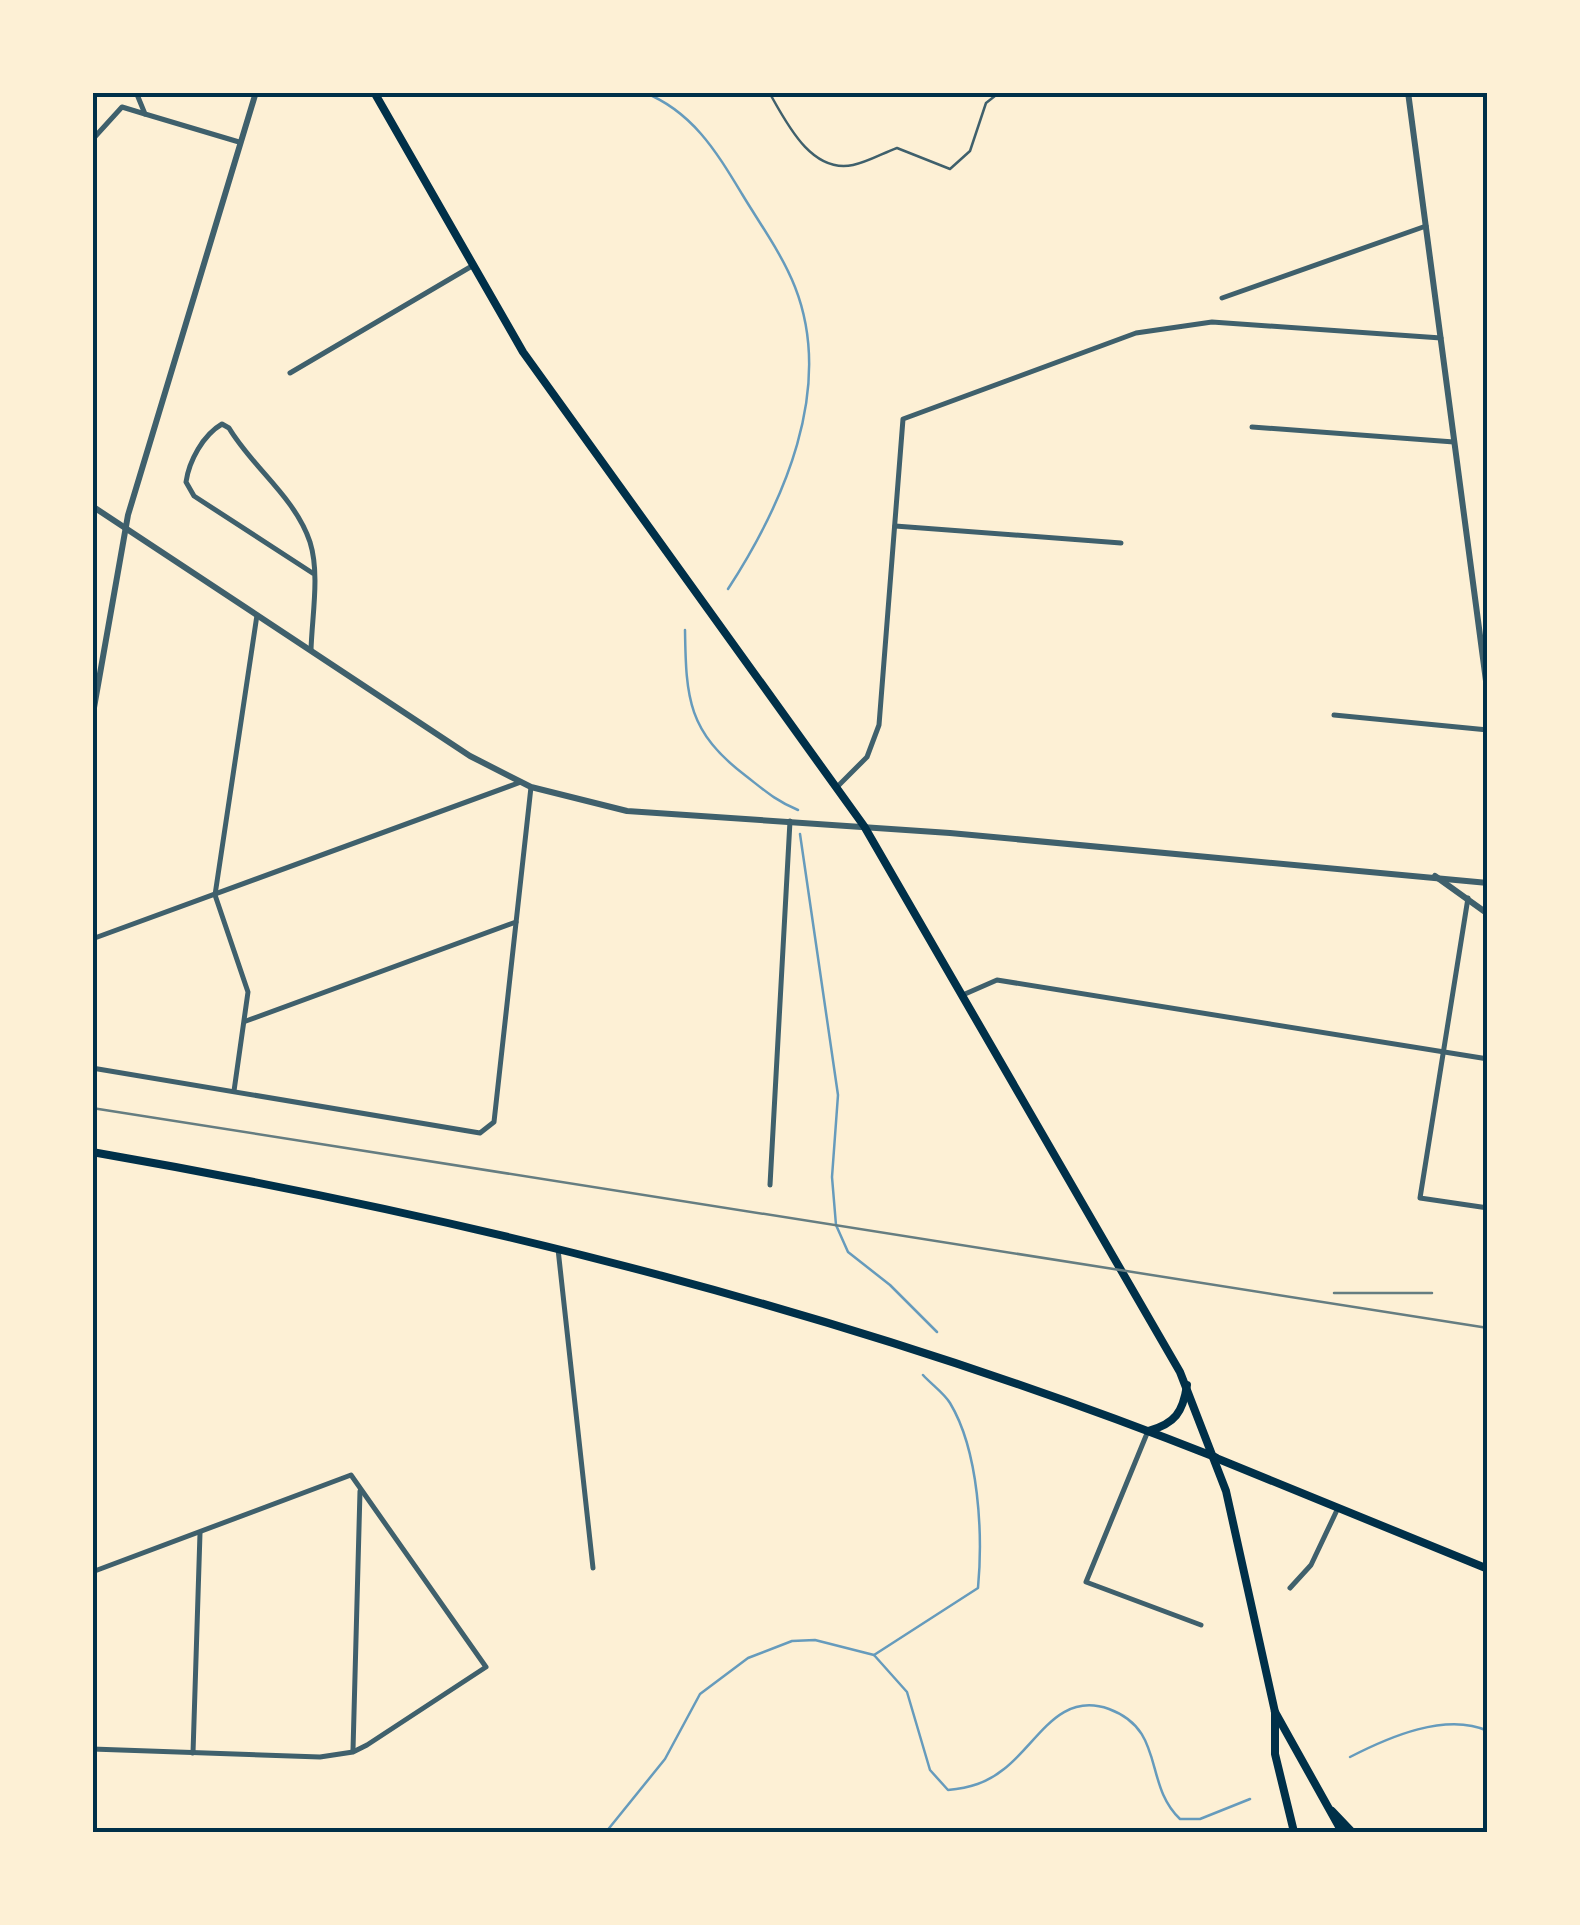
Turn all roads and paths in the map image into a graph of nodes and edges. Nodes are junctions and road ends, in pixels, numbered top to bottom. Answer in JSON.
{"nodes":[{"id":1,"x":136,"y":92,"type":"edge"},
{"id":2,"x":256,"y":92,"type":"edge"},
{"id":3,"x":374,"y":92,"type":"edge"},
{"id":4,"x":769,"y":92,"type":"edge"},
{"id":5,"x":1000,"y":92,"type":"edge"},
{"id":6,"x":1408,"y":92,"type":"edge"},
{"id":7,"x":145,"y":114,"type":"junction"},
{"id":8,"x":92,"y":140,"type":"edge"},
{"id":9,"x":240,"y":142,"type":"junction"},
{"id":10,"x":1426,"y":226,"type":"junction"},
{"id":11,"x":472,"y":266,"type":"junction"},
{"id":12,"x":1222,"y":298,"type":"dead end"},
{"id":13,"x":1441,"y":338,"type":"junction"},
{"id":14,"x":290,"y":373,"type":"dead end"},
{"id":15,"x":1252,"y":427,"type":"dead end"},
{"id":16,"x":1455,"y":442,"type":"junction"},
{"id":17,"x":92,"y":506,"type":"edge"},
{"id":18,"x":895,"y":526,"type":"junction"},
{"id":19,"x":125,"y":527,"type":"junction"},
{"id":20,"x":1121,"y":544,"type":"dead end"},
{"id":21,"x":314,"y":574,"type":"junction"},
{"id":22,"x":257,"y":615,"type":"junction"},
{"id":23,"x":311,"y":650,"type":"junction"},
{"id":24,"x":1488,"y":696,"type":"edge"},
{"id":25,"x":1334,"y":715,"type":"dead end"},
{"id":26,"x":92,"y":719,"type":"edge"},
{"id":27,"x":1488,"y":730,"type":"edge"},
{"id":28,"x":521,"y":782,"type":"junction"},
{"id":29,"x":531,"y":787,"type":"junction"},
{"id":30,"x":836,"y":788,"type":"junction"},
{"id":31,"x":790,"y":821,"type":"junction"},
{"id":32,"x":864,"y":826,"type":"junction"},
{"id":33,"x":1434,"y":876,"type":"junction"},
{"id":34,"x":1488,"y":882,"type":"edge"},
{"id":35,"x":214,"y":895,"type":"junction"},
{"id":36,"x":1468,"y":897,"type":"junction"},
{"id":37,"x":1488,"y":914,"type":"edge"},
{"id":38,"x":516,"y":922,"type":"junction"},
{"id":39,"x":92,"y":939,"type":"edge"},
{"id":40,"x":965,"y":994,"type":"junction"},
{"id":41,"x":245,"y":1021,"type":"junction"},
{"id":42,"x":1443,"y":1052,"type":"junction"},
{"id":43,"x":1488,"y":1059,"type":"edge"},
{"id":44,"x":92,"y":1068,"type":"edge"},
{"id":45,"x":234,"y":1090,"type":"junction"},
{"id":46,"x":92,"y":1152,"type":"edge"},
{"id":47,"x":770,"y":1185,"type":"dead end"},
{"id":48,"x":1488,"y":1208,"type":"edge"},
{"id":49,"x":558,"y":1246,"type":"junction"},
{"id":50,"x":1187,"y":1385,"type":"junction"},
{"id":51,"x":1148,"y":1431,"type":"junction"},
{"id":52,"x":1216,"y":1458,"type":"junction"},
{"id":53,"x":360,"y":1488,"type":"junction"},
{"id":54,"x":1338,"y":1508,"type":"junction"},
{"id":55,"x":200,"y":1533,"type":"junction"},
{"id":56,"x":593,"y":1568,"type":"dead end"},
{"id":57,"x":1488,"y":1569,"type":"edge"},
{"id":58,"x":92,"y":1572,"type":"edge"},
{"id":59,"x":1290,"y":1588,"type":"dead end"},
{"id":60,"x":1201,"y":1625,"type":"dead end"},
{"id":61,"x":1275,"y":1712,"type":"junction"},
{"id":62,"x":92,"y":1749,"type":"edge"},
{"id":63,"x":353,"y":1752,"type":"junction"},
{"id":64,"x":193,"y":1753,"type":"junction"},
{"id":65,"x":1332,"y":1811,"type":"junction"},
{"id":66,"x":1294,"y":1832,"type":"edge"},
{"id":67,"x":1342,"y":1832,"type":"edge"},
{"id":68,"x":1352,"y":1832,"type":"edge"}],
"edges":[{"from":1,"to":7,"type":"street"},
{"from":2,"to":9,"type":"street"},
{"from":3,"to":11,"type":"main road"},
{"from":4,"to":5,"type":"lane"},
{"from":6,"to":10,"type":"street"},
{"from":7,"to":8,"type":"street"},
{"from":7,"to":9,"type":"street"},
{"from":9,"to":19,"type":"street"},
{"from":10,"to":12,"type":"street"},
{"from":10,"to":13,"type":"street"},
{"from":11,"to":14,"type":"street"},
{"from":11,"to":30,"type":"main road"},
{"from":13,"to":16,"type":"street"},
{"from":13,"to":18,"type":"street"},
{"from":15,"to":16,"type":"street"},
{"from":16,"to":24,"type":"street"},
{"from":17,"to":19,"type":"street"},
{"from":18,"to":20,"type":"street"},
{"from":18,"to":30,"type":"street"},
{"from":19,"to":22,"type":"street"},
{"from":19,"to":26,"type":"street"},
{"from":21,"to":21,"type":"street"},
{"from":21,"to":23,"type":"street"},
{"from":22,"to":23,"type":"street"},
{"from":22,"to":35,"type":"street"},
{"from":23,"to":28,"type":"street"},
{"from":25,"to":27,"type":"street"},
{"from":28,"to":29,"type":"street"},
{"from":28,"to":35,"type":"street"},
{"from":29,"to":31,"type":"street"},
{"from":29,"to":38,"type":"street"},
{"from":30,"to":32,"type":"main road"},
{"from":31,"to":32,"type":"street"},
{"from":31,"to":47,"type":"street"},
{"from":32,"to":33,"type":"street"},
{"from":32,"to":40,"type":"main road"},
{"from":33,"to":34,"type":"street"},
{"from":33,"to":36,"type":"street"},
{"from":35,"to":39,"type":"street"},
{"from":35,"to":41,"type":"street"},
{"from":36,"to":37,"type":"street"},
{"from":36,"to":42,"type":"street"},
{"from":38,"to":41,"type":"street"},
{"from":38,"to":45,"type":"street"},
{"from":40,"to":42,"type":"street"},
{"from":40,"to":50,"type":"main road"},
{"from":41,"to":45,"type":"street"},
{"from":42,"to":43,"type":"street"},
{"from":42,"to":48,"type":"street"},
{"from":44,"to":45,"type":"street"},
{"from":46,"to":49,"type":"main road"},
{"from":49,"to":51,"type":"main road"},
{"from":49,"to":56,"type":"street"},
{"from":50,"to":51,"type":"main road"},
{"from":50,"to":52,"type":"main road"},
{"from":51,"to":52,"type":"main road"},
{"from":51,"to":60,"type":"street"},
{"from":52,"to":54,"type":"main road"},
{"from":52,"to":61,"type":"main road"},
{"from":53,"to":55,"type":"street"},
{"from":53,"to":63,"type":"street"},
{"from":53,"to":63,"type":"street"},
{"from":54,"to":57,"type":"main road"},
{"from":54,"to":59,"type":"street"},
{"from":55,"to":58,"type":"street"},
{"from":55,"to":64,"type":"street"},
{"from":61,"to":65,"type":"main road"},
{"from":61,"to":66,"type":"main road"},
{"from":62,"to":64,"type":"street"},
{"from":63,"to":64,"type":"street"},
{"from":65,"to":67,"type":"main road"},
{"from":65,"to":68,"type":"main road"}]}
